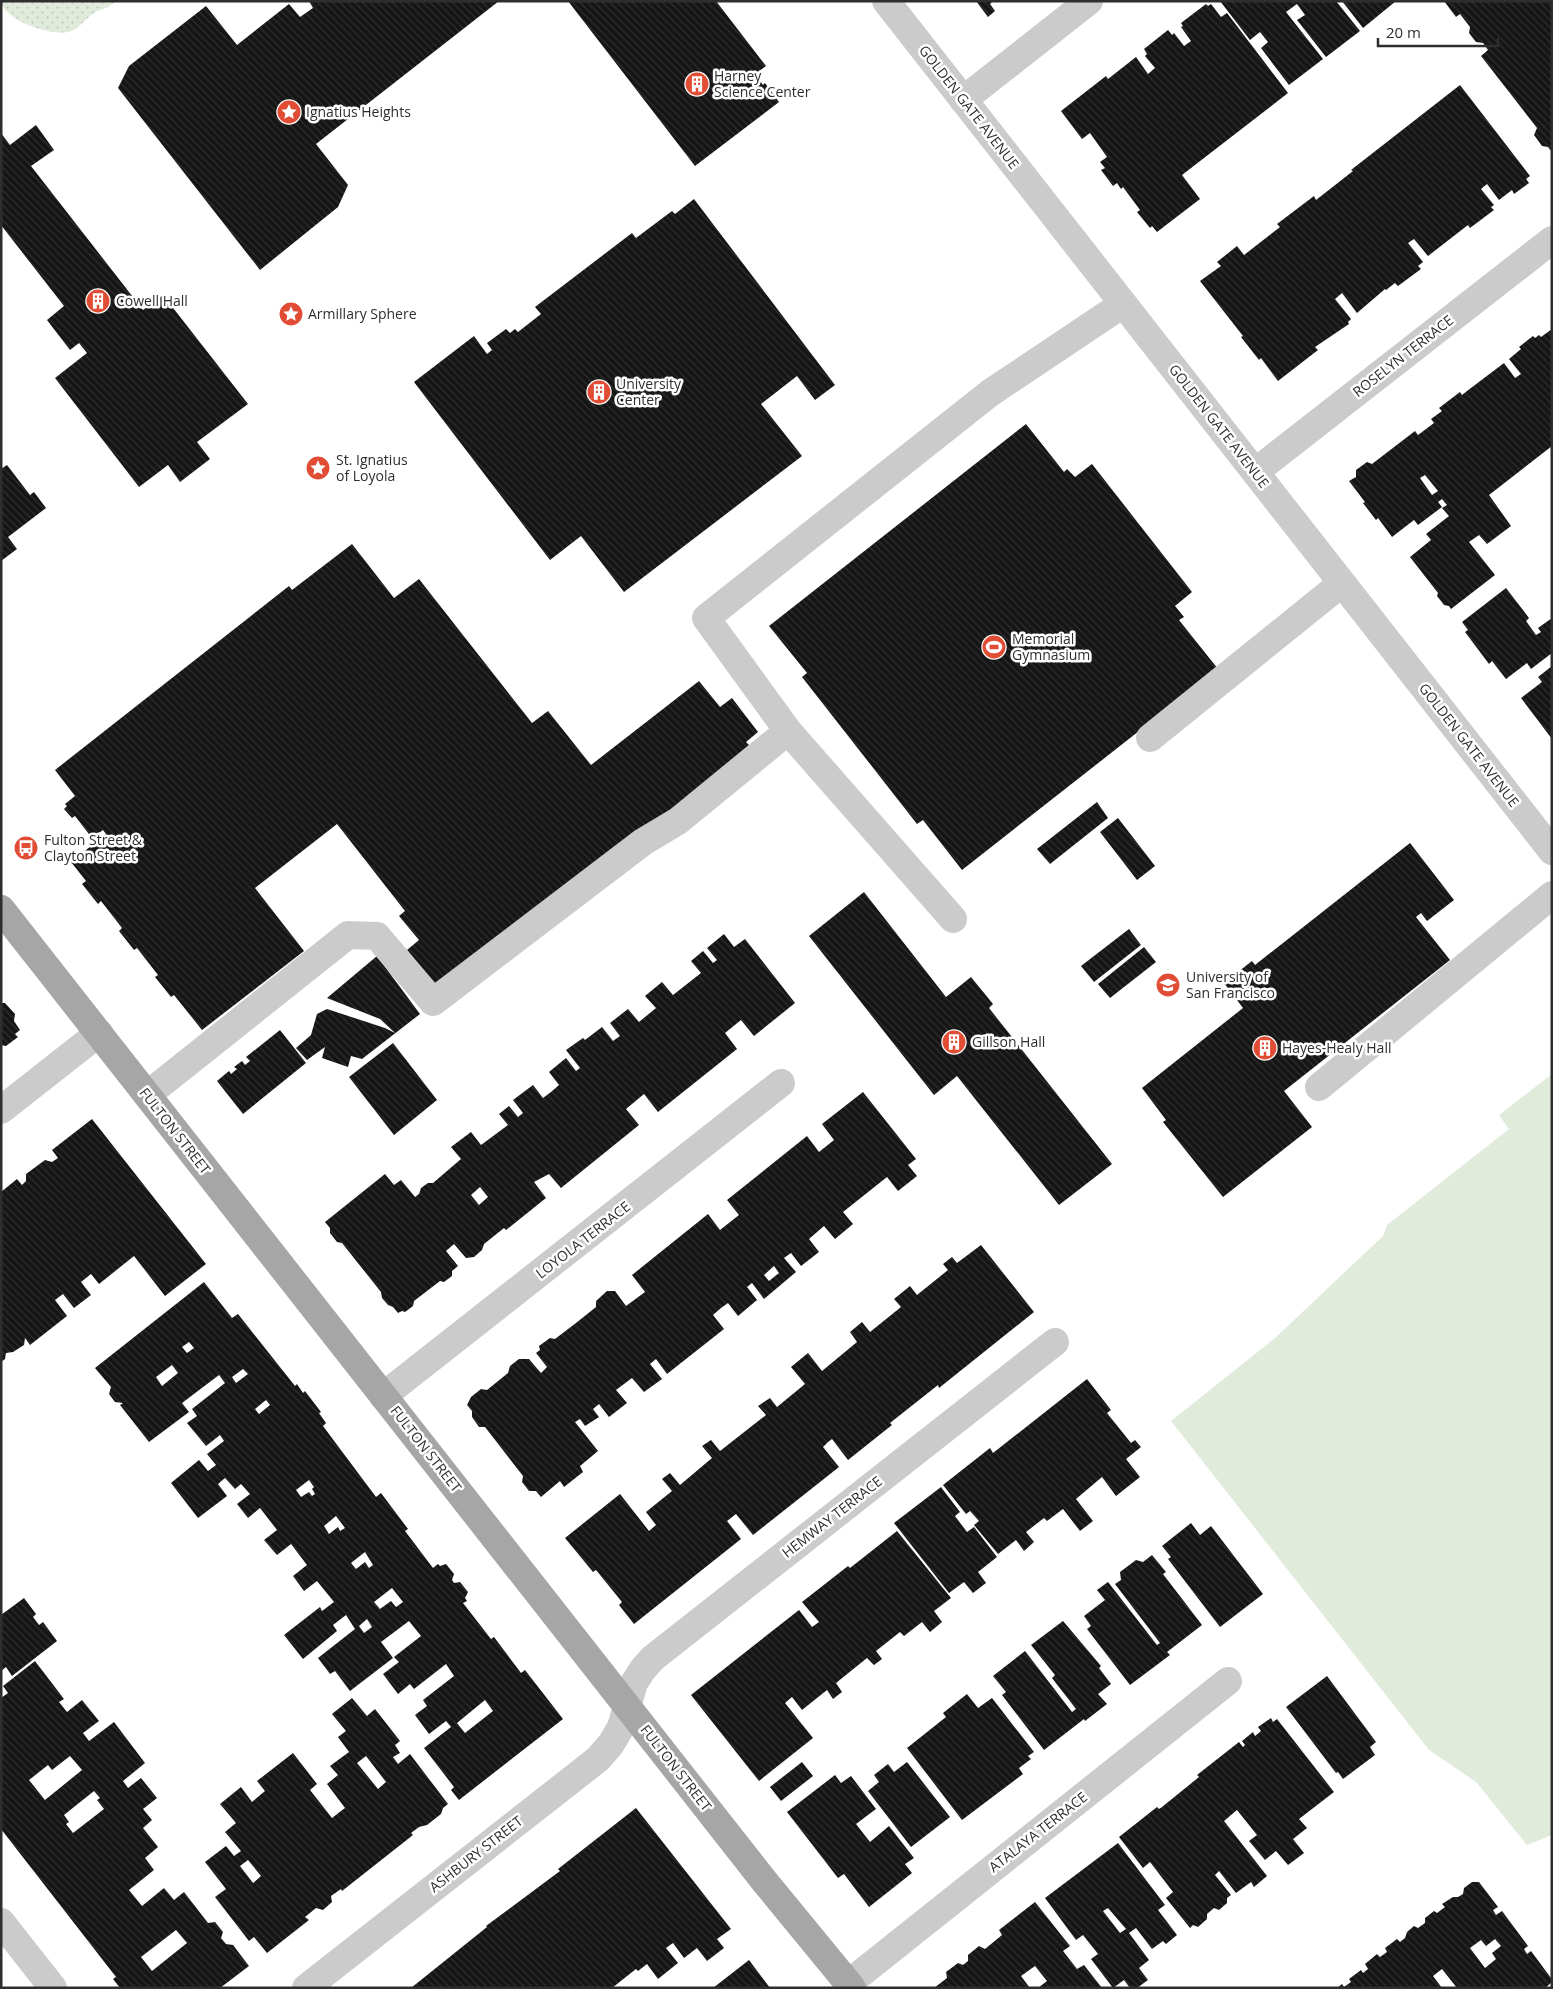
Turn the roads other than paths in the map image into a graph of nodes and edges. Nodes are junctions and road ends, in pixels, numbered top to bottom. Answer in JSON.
{"nodes":[{"id":1,"x":886,"y":1,"type":"edge"},
{"id":2,"x":1089,"y":1,"type":"edge"},
{"id":3,"x":963,"y":100,"type":"junction"},
{"id":4,"x":1552,"y":240,"type":"edge"},
{"id":5,"x":1123,"y":304,"type":"junction"},
{"id":6,"x":1255,"y":472,"type":"junction"},
{"id":7,"x":1342,"y":583,"type":"junction"},
{"id":8,"x":788,"y":731,"type":"junction"},
{"id":9,"x":1150,"y":738,"type":"dead end"},
{"id":10,"x":1549,"y":843,"type":"edge"},
{"id":11,"x":1552,"y":895,"type":"edge"},
{"id":12,"x":1,"y":909,"type":"edge"},
{"id":13,"x":953,"y":919,"type":"dead end"},
{"id":14,"x":99,"y":1033,"type":"junction"},
{"id":15,"x":781,"y":1083,"type":"dead end"},
{"id":16,"x":1319,"y":1087,"type":"dead end"},
{"id":17,"x":147,"y":1095,"type":"junction"},
{"id":18,"x":1,"y":1110,"type":"edge"},
{"id":19,"x":1055,"y":1342,"type":"dead end"},
{"id":20,"x":384,"y":1396,"type":"junction"},
{"id":21,"x":1228,"y":1681,"type":"dead end"},
{"id":22,"x":628,"y":1706,"type":"junction"},
{"id":23,"x":1,"y":1922,"type":"edge"},
{"id":24,"x":850,"y":1985,"type":"edge"},
{"id":25,"x":53,"y":1988,"type":"edge"},
{"id":26,"x":306,"y":1988,"type":"edge"}],
"edges":[{"from":1,"to":3,"type":"street","name":"GOLDEN GATE AVENUE"},
{"from":2,"to":3,"type":"street"},
{"from":3,"to":5,"type":"street","name":"GOLDEN GATE AVENUE"},
{"from":4,"to":6,"type":"street","name":"ROSELYN TERRACE"},
{"from":5,"to":6,"type":"street","name":"GOLDEN GATE AVENUE"},
{"from":5,"to":8,"type":"street"},
{"from":6,"to":7,"type":"street","name":"GOLDEN GATE AVENUE"},
{"from":7,"to":9,"type":"street"},
{"from":7,"to":10,"type":"street","name":"GOLDEN GATE AVENUE"},
{"from":8,"to":13,"type":"street"},
{"from":8,"to":17,"type":"street"},
{"from":11,"to":16,"type":"street"},
{"from":12,"to":14,"type":"main road","name":"FULTON STREET"},
{"from":14,"to":17,"type":"main road","name":"FULTON STREET"},
{"from":14,"to":18,"type":"street"},
{"from":15,"to":20,"type":"street","name":"LOYOLA TERRACE"},
{"from":17,"to":20,"type":"main road","name":"FULTON STREET"},
{"from":19,"to":22,"type":"street","name":"HEMWAY TERRACE"},
{"from":20,"to":22,"type":"main road","name":"FULTON STREET"},
{"from":21,"to":24,"type":"street","name":"ATALAYA TERRACE"},
{"from":22,"to":24,"type":"main road","name":"FULTON STREET"},
{"from":22,"to":26,"type":"street","name":"ASHBURY STREET"},
{"from":23,"to":25,"type":"street"}]}
